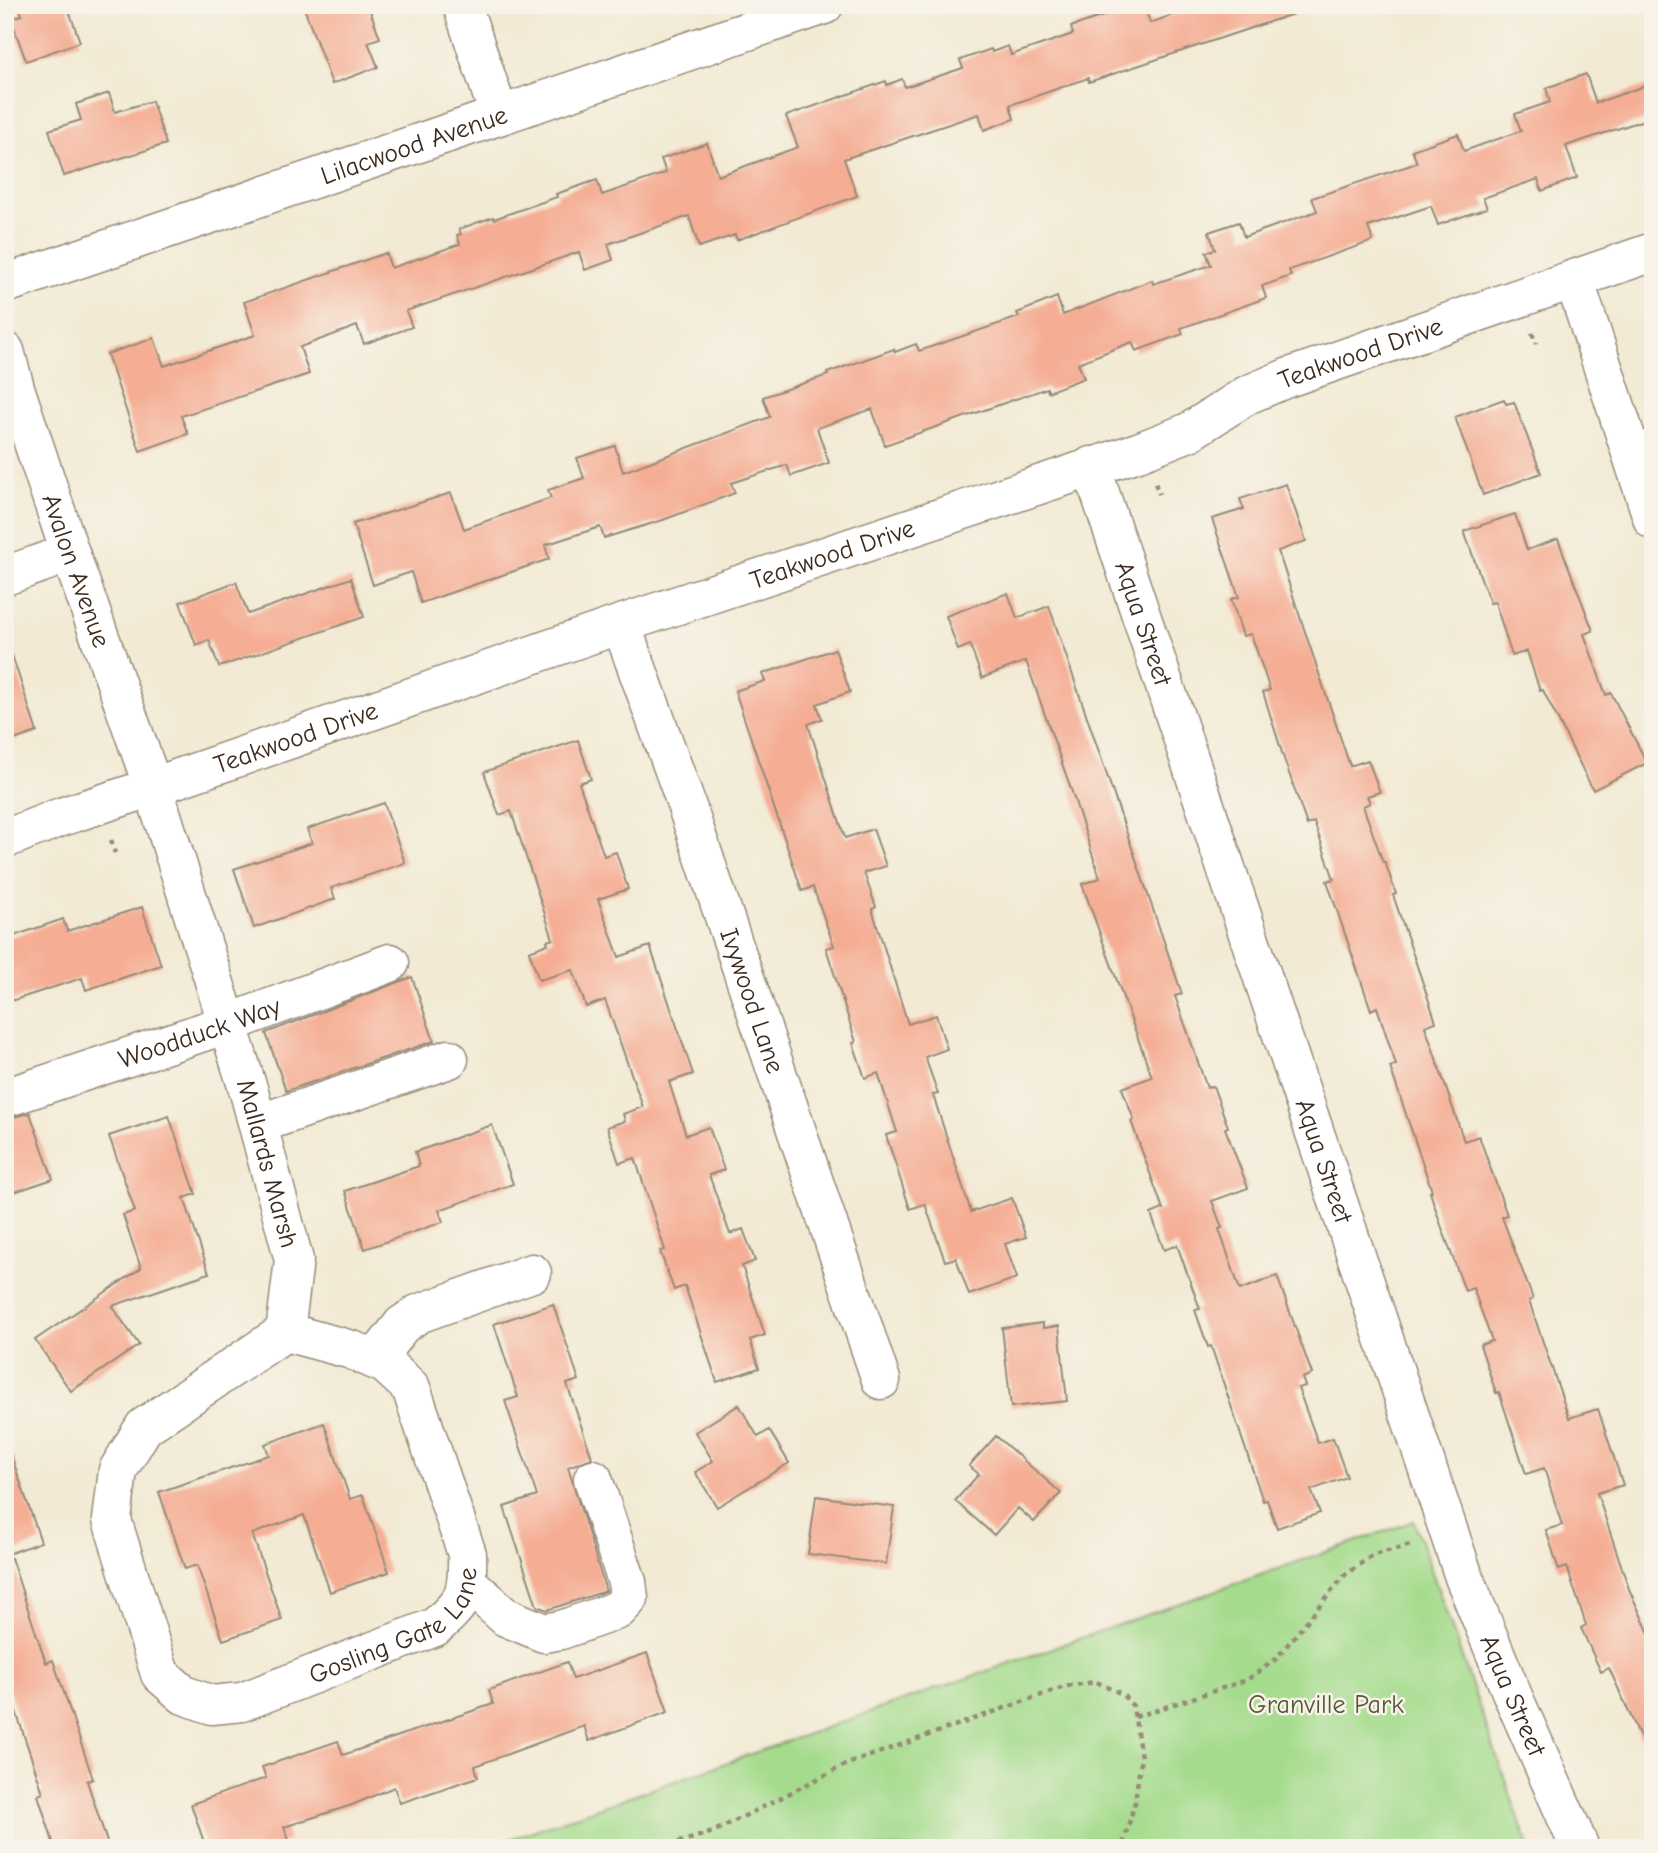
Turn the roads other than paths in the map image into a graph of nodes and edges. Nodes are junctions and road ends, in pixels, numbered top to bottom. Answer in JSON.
{"nodes":[{"id":1,"x":462,"y":5,"type":"edge"},
{"id":2,"x":824,"y":5,"type":"edge"},
{"id":3,"x":499,"y":115,"type":"junction"},
{"id":4,"x":1653,"y":251,"type":"edge"},
{"id":5,"x":1574,"y":279,"type":"junction"},
{"id":6,"x":5,"y":284,"type":"edge"},
{"id":7,"x":5,"y":351,"type":"edge"},
{"id":8,"x":1091,"y":466,"type":"junction"},
{"id":9,"x":1653,"y":520,"type":"edge"},
{"id":10,"x":70,"y":552,"type":"junction"},
{"id":11,"x":5,"y":576,"type":"edge"},
{"id":12,"x":621,"y":624,"type":"junction"},
{"id":13,"x":153,"y":787,"type":"junction"},
{"id":14,"x":5,"y":839,"type":"edge"},
{"id":15,"x":390,"y":963,"type":"dead end"},
{"id":16,"x":227,"y":1024,"type":"junction"},
{"id":17,"x":449,"y":1059,"type":"dead end"},
{"id":18,"x":5,"y":1098,"type":"edge"},
{"id":19,"x":258,"y":1124,"type":"junction"},
{"id":20,"x":533,"y":1273,"type":"dead end"},
{"id":21,"x":285,"y":1332,"type":"junction"},
{"id":22,"x":375,"y":1360,"type":"junction"},
{"id":23,"x":881,"y":1380,"type":"dead end"},
{"id":24,"x":593,"y":1479,"type":"dead end"},
{"id":25,"x":468,"y":1583,"type":"junction"},
{"id":26,"x":1580,"y":1848,"type":"edge"}],
"edges":[{"from":1,"to":3,"type":"street"},
{"from":2,"to":3,"type":"street","name":"Lilacwood Avenue"},
{"from":3,"to":6,"type":"street","name":"Lilacwood Avenue"},
{"from":4,"to":5,"type":"street","name":"Teakwood Drive"},
{"from":5,"to":8,"type":"street","name":"Teakwood Drive"},
{"from":5,"to":9,"type":"street"},
{"from":7,"to":10,"type":"street","name":"Avalon Avenue"},
{"from":8,"to":12,"type":"street","name":"Teakwood Drive"},
{"from":8,"to":26,"type":"street","name":"Aqua Street"},
{"from":10,"to":11,"type":"street"},
{"from":10,"to":13,"type":"street","name":"Avalon Avenue"},
{"from":12,"to":13,"type":"street","name":"Teakwood Drive"},
{"from":12,"to":23,"type":"street","name":"Ivywood Lane"},
{"from":13,"to":14,"type":"street","name":"Teakwood Drive"},
{"from":13,"to":16,"type":"street","name":"Mallards Marsh"},
{"from":15,"to":16,"type":"street","name":"Woodduck Way"},
{"from":16,"to":18,"type":"street","name":"Woodduck Way"},
{"from":16,"to":19,"type":"street","name":"Mallards Marsh"},
{"from":17,"to":19,"type":"street"},
{"from":19,"to":21,"type":"street","name":"Mallards Marsh"},
{"from":20,"to":22,"type":"street"},
{"from":21,"to":22,"type":"street","name":"Gosling Gate Lane"},
{"from":21,"to":25,"type":"street","name":"Gosling Gate Lane"},
{"from":22,"to":25,"type":"street","name":"Gosling Gate Lane"},
{"from":24,"to":25,"type":"street"}]}
